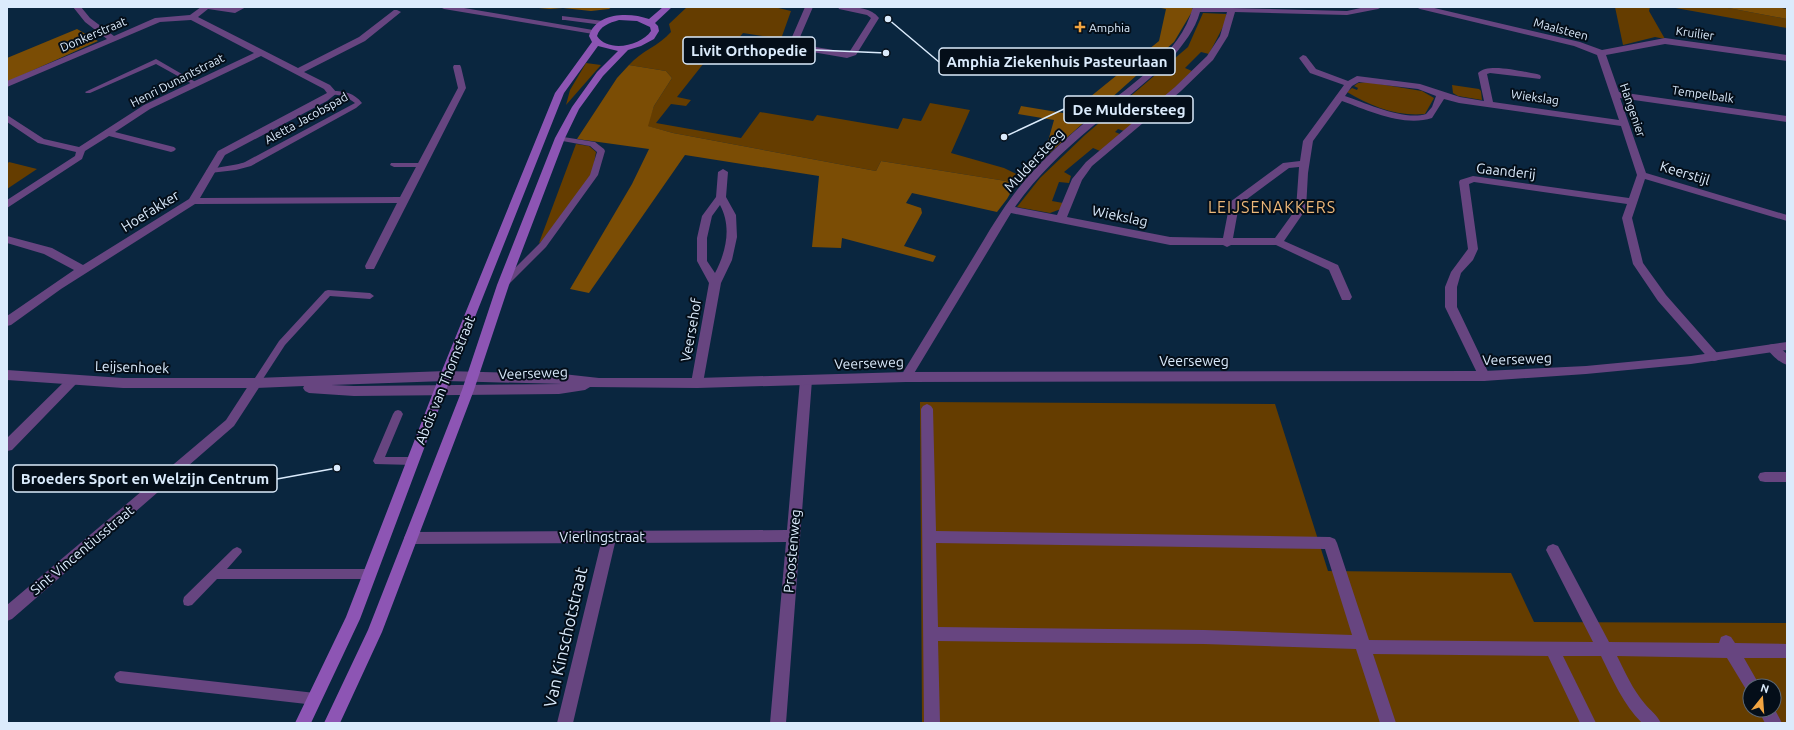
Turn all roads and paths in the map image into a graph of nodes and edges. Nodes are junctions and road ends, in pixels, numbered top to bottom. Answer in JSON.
{"nodes":[{"id":1,"x":76,"y":7,"type":"edge"},
{"id":2,"x":206,"y":7,"type":"edge"},
{"id":3,"x":209,"y":7,"type":"edge"},
{"id":4,"x":242,"y":7,"type":"edge"},
{"id":5,"x":444,"y":7,"type":"edge"},
{"id":6,"x":496,"y":7,"type":"edge"},
{"id":7,"x":636,"y":7,"type":"edge"},
{"id":8,"x":668,"y":7,"type":"edge"},
{"id":9,"x":809,"y":7,"type":"edge"},
{"id":10,"x":842,"y":7,"type":"edge"},
{"id":11,"x":1378,"y":7,"type":"edge"},
{"id":12,"x":1420,"y":7,"type":"edge"},
{"id":13,"x":1197,"y":8,"type":"edge"},
{"id":14,"x":1232,"y":10,"type":"junction"},
{"id":15,"x":397,"y":12,"type":"dead end"},
{"id":16,"x":192,"y":17,"type":"junction"},
{"id":17,"x":626,"y":17,"type":"junction"},
{"id":18,"x":603,"y":23,"type":"junction"},
{"id":19,"x":650,"y":23,"type":"junction"},
{"id":20,"x":593,"y":32,"type":"junction"},
{"id":21,"x":113,"y":39,"type":"junction"},
{"id":22,"x":596,"y":43,"type":"junction"},
{"id":23,"x":625,"y":48,"type":"junction"},
{"id":24,"x":260,"y":53,"type":"junction"},
{"id":25,"x":1601,"y":53,"type":"junction"},
{"id":26,"x":1303,"y":58,"type":"dead end"},
{"id":27,"x":1787,"y":58,"type":"edge"},
{"id":28,"x":457,"y":67,"type":"dead end"},
{"id":29,"x":297,"y":72,"type":"junction"},
{"id":30,"x":1537,"y":77,"type":"dead end"},
{"id":31,"x":7,"y":84,"type":"edge"},
{"id":32,"x":196,"y":84,"type":"junction"},
{"id":33,"x":1349,"y":84,"type":"junction"},
{"id":34,"x":88,"y":92,"type":"dead end"},
{"id":35,"x":332,"y":93,"type":"junction"},
{"id":36,"x":1615,"y":94,"type":"junction"},
{"id":37,"x":1441,"y":95,"type":"junction"},
{"id":38,"x":1340,"y":97,"type":"junction"},
{"id":39,"x":1489,"y":104,"type":"junction"},
{"id":40,"x":7,"y":118,"type":"edge"},
{"id":41,"x":1787,"y":119,"type":"edge"},
{"id":42,"x":1626,"y":124,"type":"junction"},
{"id":43,"x":107,"y":133,"type":"junction"},
{"id":44,"x":560,"y":138,"type":"junction"},
{"id":45,"x":171,"y":149,"type":"dead end"},
{"id":46,"x":81,"y":150,"type":"junction"},
{"id":47,"x":1305,"y":163,"type":"junction"},
{"id":48,"x":394,"y":165,"type":"dead end"},
{"id":49,"x":421,"y":165,"type":"junction"},
{"id":50,"x":210,"y":171,"type":"junction"},
{"id":51,"x":723,"y":172,"type":"dead end"},
{"id":52,"x":1642,"y":175,"type":"junction"},
{"id":53,"x":721,"y":197,"type":"junction"},
{"id":54,"x":404,"y":200,"type":"junction"},
{"id":55,"x":193,"y":201,"type":"junction"},
{"id":56,"x":1632,"y":202,"type":"junction"},
{"id":57,"x":7,"y":205,"type":"edge"},
{"id":58,"x":1008,"y":209,"type":"junction"},
{"id":59,"x":1787,"y":218,"type":"edge"},
{"id":60,"x":1061,"y":219,"type":"junction"},
{"id":61,"x":7,"y":239,"type":"edge"},
{"id":62,"x":1278,"y":242,"type":"junction"},
{"id":63,"x":1227,"y":243,"type":"junction"},
{"id":64,"x":370,"y":266,"type":"dead end"},
{"id":65,"x":83,"y":270,"type":"junction"},
{"id":66,"x":715,"y":283,"type":"junction"},
{"id":67,"x":503,"y":285,"type":"junction"},
{"id":68,"x":370,"y":296,"type":"dead end"},
{"id":69,"x":1346,"y":297,"type":"dead end"},
{"id":70,"x":7,"y":322,"type":"edge"},
{"id":71,"x":1787,"y":346,"type":"edge"},
{"id":72,"x":1773,"y":348,"type":"junction"},
{"id":73,"x":1714,"y":357,"type":"junction"},
{"id":74,"x":1787,"y":361,"type":"edge"},
{"id":75,"x":7,"y":375,"type":"edge"},
{"id":76,"x":446,"y":376,"type":"junction"},
{"id":77,"x":906,"y":376,"type":"junction"},
{"id":78,"x":1484,"y":376,"type":"junction"},
{"id":79,"x":73,"y":380,"type":"junction"},
{"id":80,"x":806,"y":380,"type":"junction"},
{"id":81,"x":256,"y":383,"type":"junction"},
{"id":82,"x":470,"y":383,"type":"junction"},
{"id":83,"x":697,"y":383,"type":"junction"},
{"id":84,"x":440,"y":390,"type":"junction"},
{"id":85,"x":927,"y":409,"type":"dead end"},
{"id":86,"x":398,"y":414,"type":"dead end"},
{"id":87,"x":7,"y":446,"type":"edge"},
{"id":88,"x":413,"y":461,"type":"junction"},
{"id":89,"x":1765,"y":477,"type":"dead end"},
{"id":90,"x":1787,"y":477,"type":"edge"},
{"id":91,"x":793,"y":536,"type":"junction"},
{"id":92,"x":609,"y":537,"type":"junction"},
{"id":93,"x":929,"y":537,"type":"junction"},
{"id":94,"x":411,"y":538,"type":"junction"},
{"id":95,"x":1553,"y":550,"type":"dead end"},
{"id":96,"x":237,"y":552,"type":"dead end"},
{"id":97,"x":215,"y":574,"type":"junction"},
{"id":98,"x":370,"y":574,"type":"junction"},
{"id":99,"x":188,"y":600,"type":"dead end"},
{"id":100,"x":7,"y":614,"type":"edge"},
{"id":101,"x":931,"y":634,"type":"junction"},
{"id":102,"x":1363,"y":644,"type":"junction"},
{"id":103,"x":1728,"y":646,"type":"junction"},
{"id":104,"x":1552,"y":649,"type":"junction"},
{"id":105,"x":1604,"y":649,"type":"junction"},
{"id":106,"x":1787,"y":651,"type":"edge"},
{"id":107,"x":120,"y":677,"type":"dead end"},
{"id":108,"x":1747,"y":678,"type":"edge"},
{"id":109,"x":315,"y":699,"type":"junction"},
{"id":110,"x":303,"y":723,"type":"edge"},
{"id":111,"x":332,"y":723,"type":"edge"},
{"id":112,"x":564,"y":723,"type":"edge"},
{"id":113,"x":778,"y":723,"type":"edge"},
{"id":114,"x":932,"y":723,"type":"edge"},
{"id":115,"x":1388,"y":723,"type":"edge"},
{"id":116,"x":1588,"y":723,"type":"edge"},
{"id":117,"x":1653,"y":723,"type":"edge"}],
"edges":[{"from":1,"to":21,"type":"street"},
{"from":2,"to":16,"type":"street"},
{"from":3,"to":4,"type":"street"},
{"from":5,"to":20,"type":"street"},
{"from":6,"to":18,"type":"street"},
{"from":7,"to":17,"type":"main road"},
{"from":8,"to":19,"type":"main road"},
{"from":9,"to":10,"type":"street"},
{"from":11,"to":14,"type":"street"},
{"from":12,"to":25,"type":"street","name":"Maalsteen"},
{"from":13,"to":14,"type":"street"},
{"from":13,"to":58,"type":"street","name":"Muldersteeg"},
{"from":14,"to":60,"type":"street"},
{"from":15,"to":29,"type":"street"},
{"from":16,"to":21,"type":"street","name":"Donkerstraat"},
{"from":16,"to":24,"type":"street"},
{"from":17,"to":18,"type":"main road"},
{"from":17,"to":19,"type":"main road"},
{"from":18,"to":20,"type":"main road"},
{"from":19,"to":23,"type":"main road"},
{"from":20,"to":22,"type":"main road"},
{"from":21,"to":31,"type":"street","name":"Donkerstraat"},
{"from":22,"to":23,"type":"main road"},
{"from":22,"to":76,"type":"main road","name":"Abdis van Thornstraat"},
{"from":23,"to":44,"type":"main road","name":"Abdis van Thornstraat"},
{"from":24,"to":29,"type":"street"},
{"from":24,"to":32,"type":"street","name":"Henri Dunantstraat"},
{"from":25,"to":27,"type":"street","name":"Kruilier"},
{"from":25,"to":36,"type":"street","name":"Hangenier"},
{"from":26,"to":33,"type":"street"},
{"from":28,"to":49,"type":"street"},
{"from":29,"to":35,"type":"street"},
{"from":30,"to":39,"type":"street"},
{"from":32,"to":34,"type":"lane"},
{"from":32,"to":43,"type":"street","name":"Henri Dunantstraat"},
{"from":33,"to":37,"type":"street","name":"Wiekslag"},
{"from":33,"to":38,"type":"street"},
{"from":35,"to":50,"type":"street","name":"Aletta Jacobspad"},
{"from":35,"to":50,"type":"lane","name":"Aletta Jacobspad"},
{"from":36,"to":41,"type":"street","name":"Tempelbalk"},
{"from":36,"to":42,"type":"street","name":"Hangenier"},
{"from":37,"to":38,"type":"street"},
{"from":37,"to":39,"type":"street","name":"Wiekslag"},
{"from":38,"to":47,"type":"street"},
{"from":39,"to":42,"type":"street","name":"Wiekslag"},
{"from":40,"to":46,"type":"street"},
{"from":42,"to":52,"type":"street","name":"Hangenier"},
{"from":43,"to":45,"type":"street"},
{"from":43,"to":46,"type":"street","name":"Henri Dunantstraat"},
{"from":44,"to":67,"type":"main road","name":"Abdis van Thornstraat"},
{"from":44,"to":67,"type":"lane","name":"Abdis van Thornstraat"},
{"from":46,"to":57,"type":"street","name":"Henri Dunantstraat"},
{"from":47,"to":62,"type":"street"},
{"from":47,"to":63,"type":"street"},
{"from":48,"to":49,"type":"lane"},
{"from":49,"to":54,"type":"street"},
{"from":50,"to":55,"type":"street","name":"Aletta Jacobspad"},
{"from":51,"to":53,"type":"street"},
{"from":52,"to":56,"type":"street","name":"Keerstijl"},
{"from":52,"to":59,"type":"street","name":"Keerstijl"},
{"from":53,"to":66,"type":"street","name":"Veersehof"},
{"from":53,"to":66,"type":"street","name":"Veersehof"},
{"from":54,"to":55,"type":"street","name":"Hoefakker"},
{"from":54,"to":64,"type":"street"},
{"from":55,"to":65,"type":"street","name":"Hoefakker"},
{"from":56,"to":73,"type":"street","name":"Keerstijl"},
{"from":56,"to":78,"type":"street","name":"Gaanderij"},
{"from":58,"to":60,"type":"street","name":"Wiekslag"},
{"from":58,"to":77,"type":"street","name":"Muldersteeg"},
{"from":60,"to":63,"type":"street","name":"Wiekslag"},
{"from":61,"to":65,"type":"street"},
{"from":62,"to":63,"type":"street","name":"Wiekslag"},
{"from":62,"to":69,"type":"street","name":"Wiekslag"},
{"from":65,"to":70,"type":"street","name":"Hoefakker"},
{"from":66,"to":83,"type":"street","name":"Veersehof"},
{"from":67,"to":82,"type":"main road","name":"Abdis van Thornstraat"},
{"from":68,"to":81,"type":"lane"},
{"from":71,"to":72,"type":"street","name":"Veerseweg"},
{"from":72,"to":73,"type":"street","name":"Veerseweg"},
{"from":72,"to":74,"type":"street"},
{"from":73,"to":78,"type":"street","name":"Veerseweg"},
{"from":75,"to":79,"type":"street","name":"Leijsenhoek"},
{"from":76,"to":81,"type":"street","name":"Leijsenhoek"},
{"from":76,"to":82,"type":"street","name":"Leijsenhoek"},
{"from":76,"to":84,"type":"main road","name":"Abdis van Thornstraat"},
{"from":77,"to":78,"type":"street","name":"Veerseweg"},
{"from":77,"to":80,"type":"street","name":"Veerseweg"},
{"from":79,"to":81,"type":"street","name":"Leijsenhoek"},
{"from":79,"to":87,"type":"street"},
{"from":80,"to":83,"type":"street","name":"Veerseweg"},
{"from":80,"to":91,"type":"street","name":"Proostenweg"},
{"from":81,"to":84,"type":"street","name":"Leijsenhoek"},
{"from":81,"to":100,"type":"street","name":"Sint Vincentiusstraat"},
{"from":82,"to":83,"type":"street","name":"Veerseweg"},
{"from":82,"to":84,"type":"street","name":"Leijsenhoek"},
{"from":82,"to":94,"type":"main road","name":"Abdis van Thornstraat"},
{"from":84,"to":88,"type":"main road","name":"Abdis van Thornstraat"},
{"from":85,"to":93,"type":"street"},
{"from":86,"to":88,"type":"lane"},
{"from":88,"to":98,"type":"main road","name":"Abdis van Thornstraat"},
{"from":89,"to":90,"type":"street"},
{"from":91,"to":92,"type":"street","name":"Vierlingstraat"},
{"from":91,"to":113,"type":"street","name":"Proostenweg"},
{"from":92,"to":94,"type":"street","name":"Vierlingstraat"},
{"from":92,"to":112,"type":"street","name":"Van Kinschotstraat"},
{"from":93,"to":101,"type":"street"},
{"from":93,"to":102,"type":"street"},
{"from":94,"to":111,"type":"main road","name":"Abdis van Thornstraat"},
{"from":95,"to":105,"type":"street"},
{"from":96,"to":97,"type":"lane"},
{"from":97,"to":98,"type":"lane"},
{"from":97,"to":99,"type":"lane"},
{"from":98,"to":109,"type":"main road","name":"Abdis van Thornstraat"},
{"from":101,"to":102,"type":"street"},
{"from":101,"to":114,"type":"street"},
{"from":102,"to":104,"type":"street"},
{"from":102,"to":115,"type":"street"},
{"from":103,"to":105,"type":"street"},
{"from":103,"to":106,"type":"street"},
{"from":103,"to":108,"type":"street"},
{"from":104,"to":105,"type":"street"},
{"from":104,"to":116,"type":"street"},
{"from":105,"to":117,"type":"street"},
{"from":107,"to":109,"type":"lane"},
{"from":109,"to":110,"type":"main road","name":"Abdis van Thornstraat"}]}
